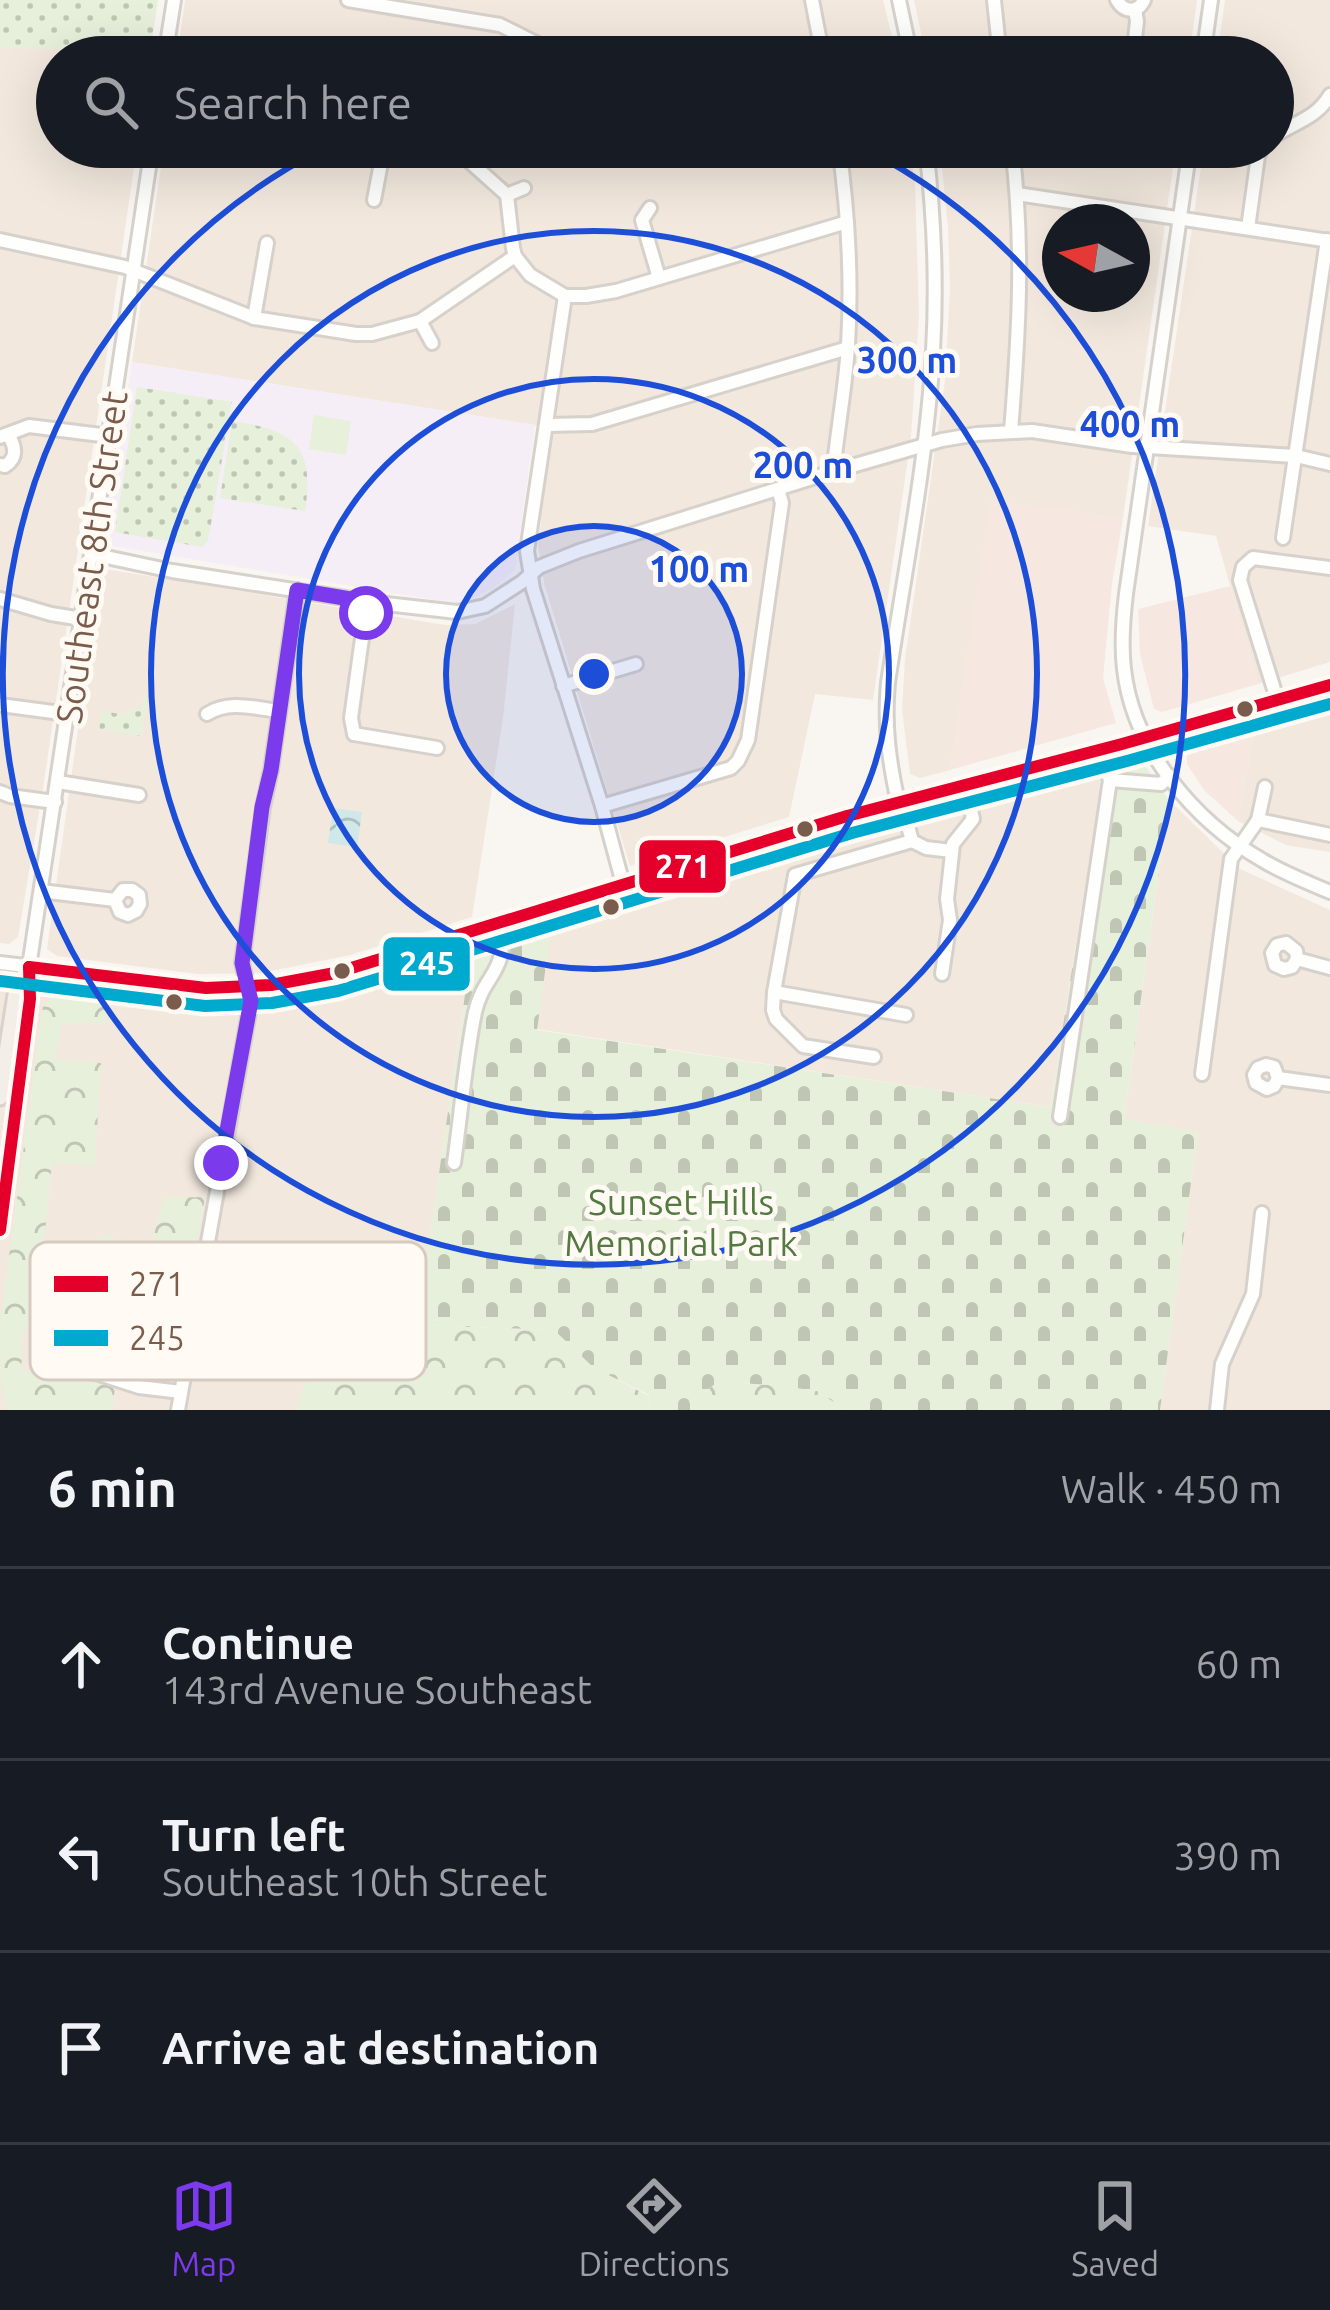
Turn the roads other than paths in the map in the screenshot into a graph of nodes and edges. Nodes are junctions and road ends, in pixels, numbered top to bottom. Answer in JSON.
{"nodes":[{"id":1,"x":174,"y":0,"type":"edge"},
{"id":2,"x":348,"y":0,"type":"edge"},
{"id":3,"x":812,"y":0,"type":"edge"},
{"id":4,"x":898,"y":0,"type":"edge"},
{"id":5,"x":994,"y":0,"type":"edge"},
{"id":6,"x":1117,"y":0,"type":"edge"},
{"id":7,"x":1211,"y":0,"type":"edge"},
{"id":8,"x":1140,"y":5,"type":"edge"},
{"id":9,"x":168,"y":36,"type":"edge"},
{"id":10,"x":522,"y":36,"type":"edge"},
{"id":11,"x":819,"y":36,"type":"edge"},
{"id":12,"x":906,"y":36,"type":"edge"},
{"id":13,"x":997,"y":36,"type":"edge"},
{"id":14,"x":1135,"y":36,"type":"edge"},
{"id":15,"x":1206,"y":36,"type":"edge"},
{"id":16,"x":1330,"y":95,"type":"edge"},
{"id":17,"x":1325,"y":112,"type":"edge"},
{"id":18,"x":1294,"y":126,"type":"edge"},
{"id":19,"x":149,"y":168,"type":"edge"},
{"id":20,"x":380,"y":168,"type":"edge"},
{"id":21,"x":477,"y":168,"type":"edge"},
{"id":22,"x":841,"y":168,"type":"edge"},
{"id":23,"x":928,"y":168,"type":"edge"},
{"id":24,"x":1014,"y":168,"type":"edge"},
{"id":25,"x":1187,"y":168,"type":"edge"},
{"id":26,"x":1257,"y":168,"type":"edge"},
{"id":27,"x":524,"y":188,"type":"dead end"},
{"id":28,"x":1017,"y":194,"type":"junction"},
{"id":29,"x":506,"y":195,"type":"junction"},
{"id":30,"x":374,"y":200,"type":"dead end"},
{"id":31,"x":650,"y":208,"type":"dead end"},
{"id":32,"x":1180,"y":218,"type":"junction"},
{"id":33,"x":847,"y":222,"type":"junction"},
{"id":34,"x":1248,"y":228,"type":"junction"},
{"id":35,"x":0,"y":240,"type":"edge"},
{"id":36,"x":1328,"y":240,"type":"edge"},
{"id":37,"x":267,"y":244,"type":"dead end"},
{"id":38,"x":515,"y":256,"type":"junction"},
{"id":39,"x":134,"y":269,"type":"junction"},
{"id":40,"x":659,"y":278,"type":"junction"},
{"id":41,"x":565,"y":296,"type":"junction"},
{"id":42,"x":254,"y":318,"type":"junction"},
{"id":43,"x":420,"y":321,"type":"junction"},
{"id":44,"x":432,"y":343,"type":"dead end"},
{"id":45,"x":848,"y":349,"type":"junction"},
{"id":46,"x":547,"y":425,"type":"junction"},
{"id":47,"x":1011,"y":431,"type":"junction"},
{"id":48,"x":4,"y":436,"type":"edge"},
{"id":49,"x":109,"y":436,"type":"junction"},
{"id":50,"x":923,"y":446,"type":"junction"},
{"id":51,"x":1147,"y":447,"type":"junction"},
{"id":52,"x":1296,"y":456,"type":"junction"},
{"id":53,"x":1330,"y":464,"type":"edge"},
{"id":54,"x":0,"y":465,"type":"edge"},
{"id":55,"x":838,"y":470,"type":"junction"},
{"id":56,"x":778,"y":489,"type":"junction"},
{"id":57,"x":1283,"y":538,"type":"dead end"},
{"id":58,"x":92,"y":554,"type":"junction"},
{"id":59,"x":1330,"y":568,"type":"edge"},
{"id":60,"x":530,"y":574,"type":"junction"},
{"id":61,"x":297,"y":590,"type":"junction"},
{"id":62,"x":0,"y":599,"type":"edge"},
{"id":63,"x":368,"y":602,"type":"junction"},
{"id":64,"x":82,"y":619,"type":"junction"},
{"id":65,"x":636,"y":664,"type":"dead end"},
{"id":66,"x":1330,"y":685,"type":"edge"},
{"id":67,"x":563,"y":686,"type":"junction"},
{"id":68,"x":1277,"y":699,"type":"junction"},
{"id":69,"x":0,"y":705,"type":"edge"},
{"id":70,"x":279,"y":711,"type":"junction"},
{"id":71,"x":68,"y":714,"type":"junction"},
{"id":72,"x":207,"y":714,"type":"dead end"},
{"id":73,"x":1146,"y":737,"type":"junction"},
{"id":74,"x":437,"y":748,"type":"dead end"},
{"id":75,"x":1100,"y":750,"type":"junction"},
{"id":76,"x":1170,"y":776,"type":"junction"},
{"id":77,"x":1111,"y":780,"type":"junction"},
{"id":78,"x":58,"y":782,"type":"junction"},
{"id":79,"x":965,"y":784,"type":"junction"},
{"id":80,"x":1265,"y":787,"type":"dead end"},
{"id":81,"x":0,"y":792,"type":"edge"},
{"id":82,"x":139,"y":795,"type":"dead end"},
{"id":83,"x":900,"y":801,"type":"junction"},
{"id":84,"x":55,"y":802,"type":"junction"},
{"id":85,"x":602,"y":806,"type":"junction"},
{"id":86,"x":1258,"y":820,"type":"junction"},
{"id":87,"x":1330,"y":836,"type":"edge"},
{"id":88,"x":913,"y":842,"type":"junction"},
{"id":89,"x":1240,"y":847,"type":"junction"},
{"id":90,"x":952,"y":851,"type":"junction"},
{"id":91,"x":623,"y":884,"type":"junction"},
{"id":92,"x":41,"y":890,"type":"junction"},
{"id":93,"x":1330,"y":892,"type":"edge"},
{"id":94,"x":115,"y":900,"type":"dead end"},
{"id":95,"x":500,"y":924,"type":"junction"},
{"id":96,"x":1297,"y":959,"type":"dead end"},
{"id":97,"x":0,"y":963,"type":"edge"},
{"id":98,"x":29,"y":967,"type":"junction"},
{"id":99,"x":1330,"y":968,"type":"edge"},
{"id":100,"x":942,"y":974,"type":"dead end"},
{"id":101,"x":247,"y":987,"type":"junction"},
{"id":102,"x":774,"y":992,"type":"junction"},
{"id":103,"x":906,"y":1015,"type":"dead end"},
{"id":104,"x":874,"y":1058,"type":"dead end"},
{"id":105,"x":1202,"y":1074,"type":"dead end"},
{"id":106,"x":1278,"y":1078,"type":"dead end"},
{"id":107,"x":1330,"y":1085,"type":"edge"},
{"id":108,"x":0,"y":1097,"type":"edge"},
{"id":109,"x":1060,"y":1118,"type":"dead end"},
{"id":110,"x":454,"y":1163,"type":"dead end"},
{"id":111,"x":1262,"y":1213,"type":"dead end"},
{"id":112,"x":0,"y":1230,"type":"edge"},
{"id":113,"x":208,"y":1242,"type":"edge"},
{"id":114,"x":118,"y":1380,"type":"edge"},
{"id":115,"x":183,"y":1380,"type":"edge"},
{"id":116,"x":181,"y":1391,"type":"junction"},
{"id":117,"x":1216,"y":1409,"type":"edge"},
{"id":118,"x":178,"y":1410,"type":"edge"}],
"edges":[{"from":1,"to":9,"type":"street"},
{"from":2,"to":10,"type":"street"},
{"from":3,"to":11,"type":"street"},
{"from":4,"to":12,"type":"street"},
{"from":5,"to":13,"type":"street"},
{"from":6,"to":8,"type":"street"},
{"from":7,"to":15,"type":"street"},
{"from":8,"to":14,"type":"street"},
{"from":16,"to":17,"type":"street"},
{"from":17,"to":18,"type":"street"},
{"from":19,"to":39,"type":"street","name":"Southeast 8th Street"},
{"from":20,"to":30,"type":"street"},
{"from":21,"to":29,"type":"street"},
{"from":22,"to":33,"type":"street"},
{"from":23,"to":50,"type":"street"},
{"from":24,"to":28,"type":"street"},
{"from":25,"to":32,"type":"street"},
{"from":26,"to":34,"type":"street"},
{"from":27,"to":29,"type":"street"},
{"from":28,"to":32,"type":"street"},
{"from":28,"to":47,"type":"street"},
{"from":29,"to":38,"type":"street"},
{"from":31,"to":40,"type":"street"},
{"from":32,"to":34,"type":"street"},
{"from":32,"to":51,"type":"street"},
{"from":33,"to":40,"type":"street"},
{"from":33,"to":45,"type":"street"},
{"from":34,"to":36,"type":"street"},
{"from":35,"to":39,"type":"street"},
{"from":36,"to":52,"type":"street"},
{"from":37,"to":42,"type":"street"},
{"from":38,"to":41,"type":"street"},
{"from":38,"to":43,"type":"street"},
{"from":39,"to":42,"type":"street"},
{"from":39,"to":49,"type":"street","name":"Southeast 8th Street"},
{"from":40,"to":41,"type":"street"},
{"from":41,"to":46,"type":"street"},
{"from":42,"to":43,"type":"street"},
{"from":43,"to":44,"type":"street"},
{"from":45,"to":46,"type":"street"},
{"from":45,"to":55,"type":"street"},
{"from":46,"to":60,"type":"street"},
{"from":47,"to":50,"type":"street"},
{"from":47,"to":51,"type":"street"},
{"from":48,"to":49,"type":"street"},
{"from":48,"to":54,"type":"street"},
{"from":49,"to":58,"type":"street","name":"Southeast 8th Street"},
{"from":50,"to":55,"type":"street"},
{"from":50,"to":83,"type":"street"},
{"from":51,"to":52,"type":"street"},
{"from":51,"to":73,"type":"street"},
{"from":52,"to":53,"type":"street"},
{"from":52,"to":57,"type":"street"},
{"from":55,"to":56,"type":"street"},
{"from":56,"to":60,"type":"street"},
{"from":56,"to":85,"type":"street"},
{"from":58,"to":61,"type":"street"},
{"from":58,"to":64,"type":"street","name":"Southeast 8th Street"},
{"from":59,"to":68,"type":"street"},
{"from":60,"to":63,"type":"street"},
{"from":60,"to":67,"type":"street"},
{"from":61,"to":63,"type":"street"},
{"from":61,"to":70,"type":"street"},
{"from":62,"to":64,"type":"street"},
{"from":63,"to":74,"type":"street"},
{"from":64,"to":71,"type":"street","name":"Southeast 8th Street"},
{"from":65,"to":67,"type":"street"},
{"from":66,"to":68,"type":"street"},
{"from":67,"to":85,"type":"street"},
{"from":68,"to":73,"type":"street"},
{"from":69,"to":71,"type":"street"},
{"from":70,"to":72,"type":"street"},
{"from":70,"to":101,"type":"street"},
{"from":71,"to":78,"type":"street","name":"Southeast 8th Street"},
{"from":73,"to":75,"type":"street"},
{"from":73,"to":76,"type":"street"},
{"from":75,"to":77,"type":"street"},
{"from":75,"to":79,"type":"street"},
{"from":76,"to":77,"type":"street"},
{"from":76,"to":89,"type":"street"},
{"from":77,"to":109,"type":"street"},
{"from":78,"to":82,"type":"street"},
{"from":78,"to":84,"type":"street","name":"Southeast 8th Street"},
{"from":79,"to":83,"type":"street"},
{"from":79,"to":90,"type":"street"},
{"from":80,"to":86,"type":"street"},
{"from":81,"to":84,"type":"street"},
{"from":83,"to":88,"type":"street"},
{"from":83,"to":91,"type":"street"},
{"from":84,"to":92,"type":"street","name":"Southeast 8th Street"},
{"from":85,"to":91,"type":"street"},
{"from":86,"to":87,"type":"street"},
{"from":86,"to":89,"type":"street"},
{"from":88,"to":90,"type":"street"},
{"from":88,"to":102,"type":"street"},
{"from":89,"to":93,"type":"street"},
{"from":89,"to":105,"type":"street"},
{"from":90,"to":100,"type":"street"},
{"from":91,"to":95,"type":"street"},
{"from":92,"to":94,"type":"street"},
{"from":92,"to":98,"type":"street","name":"Southeast 8th Street"},
{"from":95,"to":101,"type":"street"},
{"from":95,"to":110,"type":"street"},
{"from":96,"to":99,"type":"street"},
{"from":97,"to":98,"type":"street"},
{"from":98,"to":101,"type":"street"},
{"from":98,"to":108,"type":"main road"},
{"from":98,"to":112,"type":"main road"},
{"from":101,"to":113,"type":"street"},
{"from":102,"to":103,"type":"street"},
{"from":102,"to":104,"type":"street"},
{"from":106,"to":107,"type":"street"},
{"from":111,"to":117,"type":"street"},
{"from":114,"to":116,"type":"street"},
{"from":115,"to":116,"type":"street"},
{"from":116,"to":118,"type":"street"}]}
